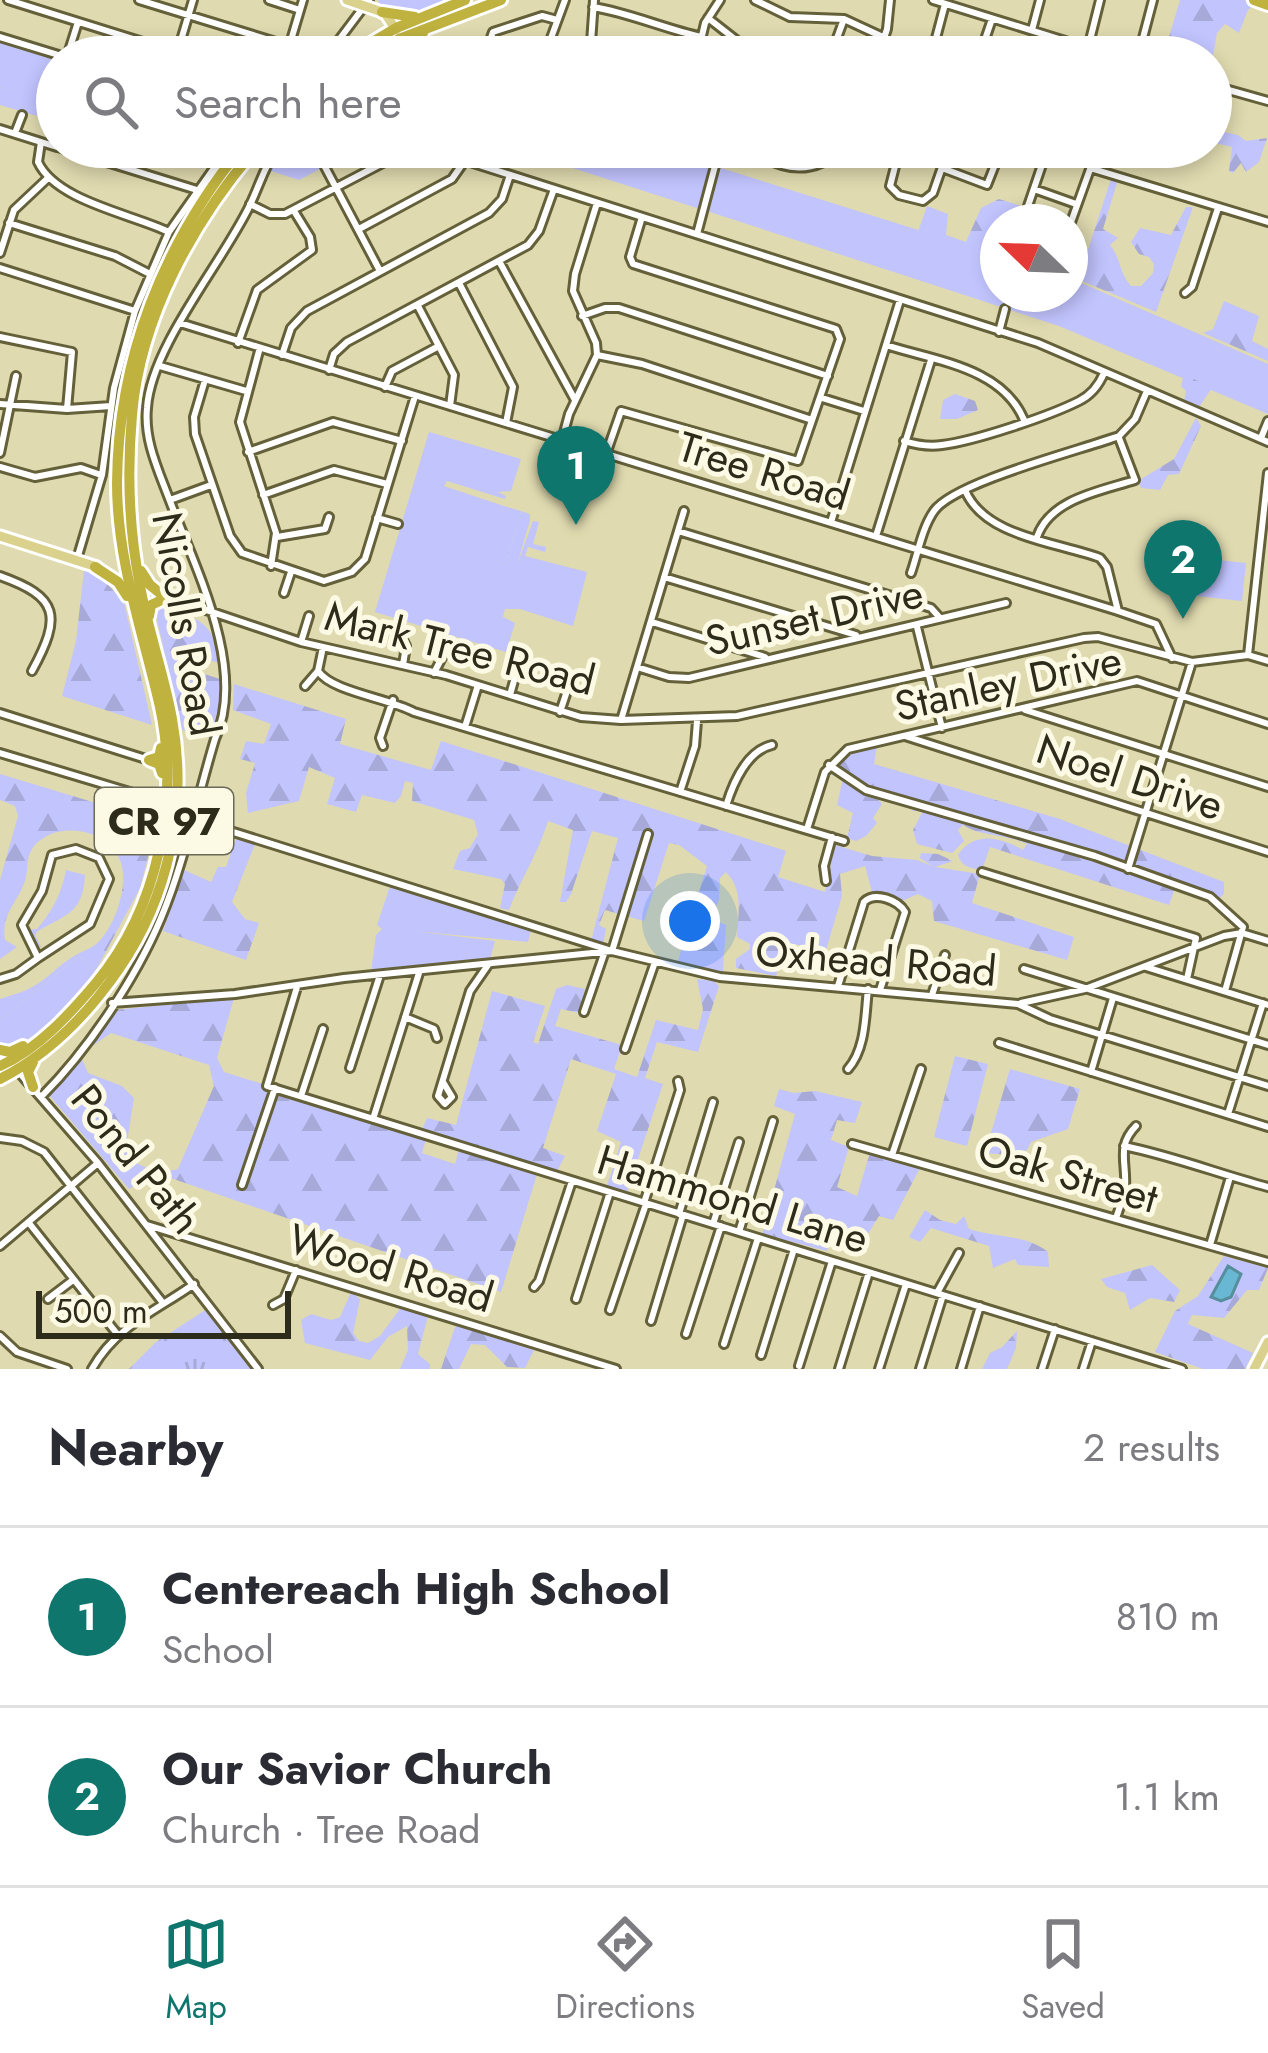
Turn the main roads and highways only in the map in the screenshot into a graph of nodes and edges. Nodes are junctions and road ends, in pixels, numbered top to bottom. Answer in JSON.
{"nodes":[{"id":1,"x":347,"y":0,"type":"edge"},
{"id":2,"x":465,"y":0,"type":"edge"},
{"id":3,"x":501,"y":0,"type":"edge"},
{"id":4,"x":1254,"y":0,"type":"edge"},
{"id":5,"x":374,"y":5,"type":"edge"},
{"id":6,"x":1268,"y":5,"type":"edge"},
{"id":7,"x":429,"y":21,"type":"junction"},
{"id":8,"x":398,"y":33,"type":"junction"},
{"id":9,"x":377,"y":36,"type":"edge"},
{"id":10,"x":385,"y":36,"type":"edge"},
{"id":11,"x":395,"y":36,"type":"edge"},
{"id":12,"x":417,"y":36,"type":"edge"},
{"id":13,"x":227,"y":168,"type":"edge"},
{"id":14,"x":242,"y":168,"type":"edge"},
{"id":15,"x":117,"y":506,"type":"junction"},
{"id":16,"x":0,"y":536,"type":"edge"},
{"id":17,"x":121,"y":544,"type":"junction"},
{"id":18,"x":134,"y":552,"type":"junction"},
{"id":19,"x":96,"y":567,"type":"junction"},
{"id":20,"x":134,"y":584,"type":"junction"},
{"id":21,"x":143,"y":624,"type":"junction"},
{"id":22,"x":164,"y":734,"type":"junction"},
{"id":23,"x":166,"y":786,"type":"junction"},
{"id":24,"x":36,"y":1049,"type":"junction"},
{"id":25,"x":5,"y":1060,"type":"edge"},
{"id":26,"x":0,"y":1081,"type":"edge"},
{"id":27,"x":1268,"y":1342,"type":"edge"},
{"id":28,"x":1254,"y":1369,"type":"edge"}],
"edges":[{"from":1,"to":5,"type":"main road"},
{"from":2,"to":7,"type":"highway"},
{"from":3,"to":7,"type":"highway"},
{"from":4,"to":6,"type":"highway"},
{"from":5,"to":7,"type":"highway"},
{"from":5,"to":8,"type":"main road"},
{"from":5,"to":9,"type":"highway"},
{"from":7,"to":8,"type":"highway"},
{"from":7,"to":12,"type":"highway"},
{"from":8,"to":10,"type":"highway"},
{"from":8,"to":11,"type":"highway"},
{"from":13,"to":15,"type":"highway","name":"Nicolls Road","number":"CR 97"},
{"from":14,"to":18,"type":"highway","name":"Nicolls Road","number":"CR 97"},
{"from":15,"to":17,"type":"highway","name":"Nicolls Road","number":"CR 97"},
{"from":15,"to":20,"type":"highway"},
{"from":16,"to":19,"type":"main road","name":"Mark Tree Road"},
{"from":17,"to":19,"type":"highway"},
{"from":17,"to":20,"type":"highway","name":"Nicolls Road","number":"CR 97"},
{"from":18,"to":20,"type":"highway","name":"Nicolls Road","number":"CR 97"},
{"from":18,"to":21,"type":"highway"},
{"from":19,"to":20,"type":"main road","name":"Mark Tree Road"},
{"from":19,"to":21,"type":"highway"},
{"from":20,"to":21,"type":"highway","name":"Nicolls Road","number":"CR 97"},
{"from":21,"to":22,"type":"highway","name":"Nicolls Road","number":"CR 97"},
{"from":21,"to":24,"type":"highway","name":"Nicolls Road","number":"CR 97"},
{"from":22,"to":23,"type":"highway","name":"Nicolls Road","number":"CR 97"},
{"from":22,"to":23,"type":"highway"},
{"from":23,"to":24,"type":"highway","name":"Nicolls Road","number":"CR 97"},
{"from":24,"to":25,"type":"highway","name":"Nicolls Road","number":"CR 97"},
{"from":24,"to":25,"type":"highway"},
{"from":24,"to":26,"type":"highway"},
{"from":25,"to":26,"type":"highway","name":"Nicolls Road","number":"CR 97"},
{"from":27,"to":28,"type":"main road"}]}
